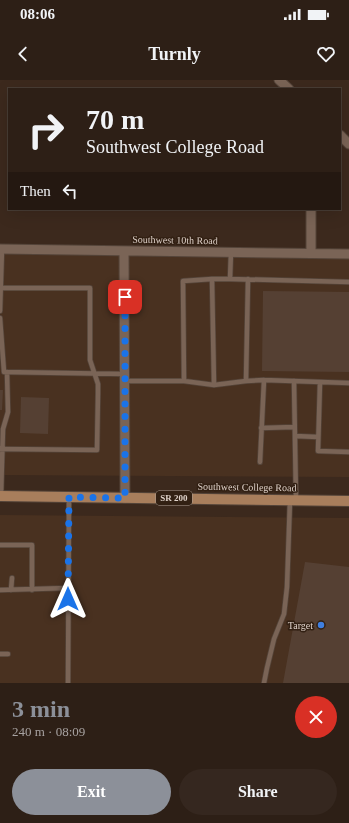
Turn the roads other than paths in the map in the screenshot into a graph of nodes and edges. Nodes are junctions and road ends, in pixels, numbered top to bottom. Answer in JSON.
{"nodes":[{"id":1,"x":280,"y":80,"type":"edge"},
{"id":2,"x":288,"y":88,"type":"edge"},
{"id":3,"x":341,"y":136,"type":"edge"},
{"id":4,"x":349,"y":144,"type":"edge"},
{"id":5,"x":311,"y":210,"type":"edge"},
{"id":6,"x":1,"y":249,"type":"edge"},
{"id":7,"x":124,"y":251,"type":"junction"},
{"id":8,"x":231,"y":252,"type":"junction"},
{"id":9,"x":311,"y":253,"type":"junction"},
{"id":10,"x":349,"y":254,"type":"edge"},
{"id":11,"x":212,"y":279,"type":"junction"},
{"id":12,"x":230,"y":279,"type":"junction"},
{"id":13,"x":248,"y":279,"type":"junction"},
{"id":14,"x":349,"y":282,"type":"edge"},
{"id":15,"x":1,"y":288,"type":"edge"},
{"id":16,"x":0,"y":311,"type":"edge"},
{"id":17,"x":0,"y":318,"type":"edge"},
{"id":18,"x":1,"y":345,"type":"edge"},
{"id":19,"x":7,"y":372,"type":"junction"},
{"id":20,"x":94,"y":374,"type":"junction"},
{"id":21,"x":125,"y":377,"type":"junction"},
{"id":22,"x":264,"y":380,"type":"junction"},
{"id":23,"x":184,"y":381,"type":"junction"},
{"id":24,"x":246,"y":381,"type":"junction"},
{"id":25,"x":294,"y":381,"type":"junction"},
{"id":26,"x":320,"y":382,"type":"junction"},
{"id":27,"x":349,"y":383,"type":"edge"},
{"id":28,"x":214,"y":384,"type":"junction"},
{"id":29,"x":294,"y":427,"type":"junction"},
{"id":30,"x":261,"y":428,"type":"junction"},
{"id":31,"x":295,"y":436,"type":"junction"},
{"id":32,"x":318,"y":437,"type":"junction"},
{"id":33,"x":1,"y":449,"type":"edge"},
{"id":34,"x":349,"y":452,"type":"edge"},
{"id":35,"x":260,"y":462,"type":"dead end"},
{"id":36,"x":0,"y":496,"type":"edge"},
{"id":37,"x":69,"y":497,"type":"junction"},
{"id":38,"x":125,"y":498,"type":"junction"},
{"id":39,"x":293,"y":500,"type":"junction"},
{"id":40,"x":349,"y":501,"type":"edge"},
{"id":41,"x":0,"y":545,"type":"edge"},
{"id":42,"x":12,"y":545,"type":"junction"},
{"id":43,"x":12,"y":551,"type":"dead end"},
{"id":44,"x":12,"y":578,"type":"dead end"},
{"id":45,"x":68,"y":588,"type":"junction"},
{"id":46,"x":0,"y":590,"type":"edge"},
{"id":47,"x":11,"y":590,"type":"junction"},
{"id":48,"x":32,"y":590,"type":"junction"},
{"id":49,"x":0,"y":654,"type":"edge"},
{"id":50,"x":8,"y":654,"type":"dead end"},
{"id":51,"x":68,"y":683,"type":"edge"},
{"id":52,"x":264,"y":683,"type":"edge"}],
"edges":[{"from":1,"to":2,"type":"street"},
{"from":3,"to":4,"type":"street"},
{"from":5,"to":9,"type":"street"},
{"from":6,"to":7,"type":"street","name":"Southwest 10th Road"},
{"from":6,"to":15,"type":"lane"},
{"from":7,"to":8,"type":"street","name":"Southwest 10th Road"},
{"from":7,"to":21,"type":"street"},
{"from":8,"to":9,"type":"street","name":"Southwest 10th Road"},
{"from":8,"to":12,"type":"lane"},
{"from":9,"to":10,"type":"street","name":"Southwest 10th Road"},
{"from":11,"to":12,"type":"lane"},
{"from":11,"to":23,"type":"lane"},
{"from":11,"to":28,"type":"lane"},
{"from":12,"to":13,"type":"lane"},
{"from":13,"to":14,"type":"lane"},
{"from":13,"to":24,"type":"lane"},
{"from":15,"to":16,"type":"lane"},
{"from":15,"to":20,"type":"lane"},
{"from":17,"to":18,"type":"lane"},
{"from":18,"to":19,"type":"lane"},
{"from":19,"to":20,"type":"lane"},
{"from":19,"to":33,"type":"lane"},
{"from":20,"to":21,"type":"lane"},
{"from":20,"to":33,"type":"lane"},
{"from":21,"to":23,"type":"lane"},
{"from":21,"to":38,"type":"street"},
{"from":22,"to":24,"type":"lane"},
{"from":22,"to":25,"type":"lane"},
{"from":22,"to":30,"type":"lane"},
{"from":23,"to":28,"type":"lane"},
{"from":24,"to":28,"type":"lane"},
{"from":25,"to":26,"type":"lane"},
{"from":25,"to":29,"type":"lane"},
{"from":26,"to":27,"type":"lane"},
{"from":26,"to":32,"type":"lane"},
{"from":29,"to":30,"type":"lane"},
{"from":29,"to":31,"type":"lane"},
{"from":30,"to":35,"type":"lane"},
{"from":31,"to":32,"type":"lane"},
{"from":31,"to":39,"type":"lane"},
{"from":32,"to":34,"type":"lane"},
{"from":33,"to":36,"type":"lane"},
{"from":36,"to":37,"type":"main road","name":"Southwest College Road","number":"SR 200"},
{"from":37,"to":38,"type":"main road","name":"Southwest College Road","number":"SR 200"},
{"from":37,"to":45,"type":"lane"},
{"from":38,"to":39,"type":"main road","name":"Southwest College Road","number":"SR 200"},
{"from":39,"to":40,"type":"main road","name":"Southwest College Road","number":"SR 200"},
{"from":39,"to":52,"type":"lane"},
{"from":41,"to":42,"type":"lane"},
{"from":42,"to":43,"type":"lane"},
{"from":42,"to":48,"type":"lane"},
{"from":44,"to":47,"type":"lane"},
{"from":45,"to":48,"type":"lane"},
{"from":45,"to":51,"type":"lane"},
{"from":46,"to":47,"type":"lane"},
{"from":47,"to":48,"type":"lane"},
{"from":49,"to":50,"type":"lane"}]}
